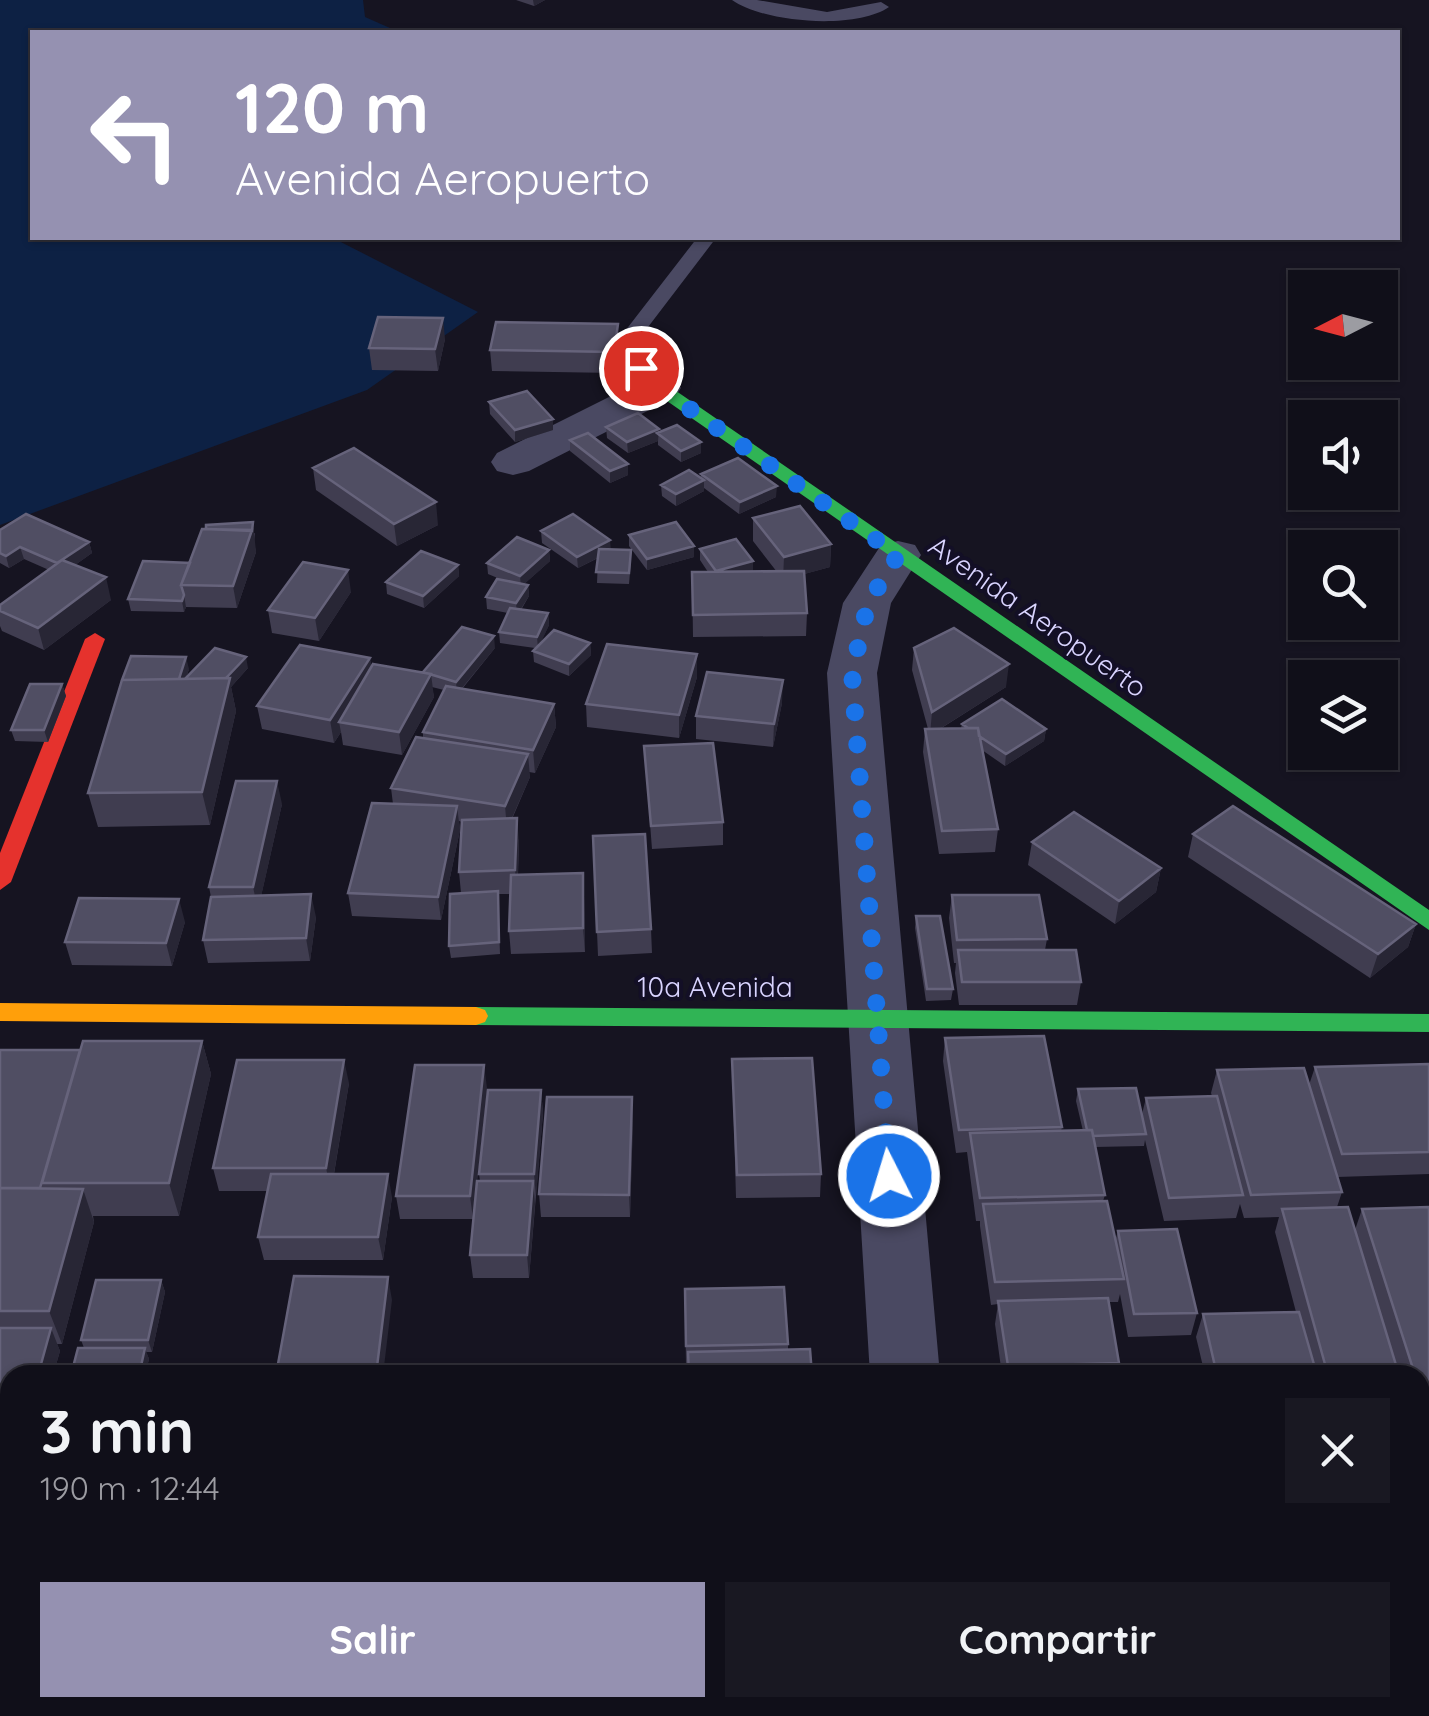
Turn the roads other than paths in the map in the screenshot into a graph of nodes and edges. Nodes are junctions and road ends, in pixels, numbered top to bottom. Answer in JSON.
{"nodes":[{"id":1,"x":740,"y":0,"type":"edge"},
{"id":2,"x":884,"y":3,"type":"edge"},
{"id":3,"x":864,"y":30,"type":"edge"},
{"id":4,"x":704,"y":240,"type":"edge"},
{"id":5,"x":622,"y":348,"type":"joint"},
{"id":6,"x":660,"y":388,"type":"junction"},
{"id":7,"x":513,"y":462,"type":"dead end"},
{"id":8,"x":898,"y":555,"type":"junction"},
{"id":9,"x":95,"y":639,"type":"dead end"},
{"id":10,"x":0,"y":882,"type":"edge"},
{"id":11,"x":1429,"y":922,"type":"edge"},
{"id":12,"x":0,"y":1012,"type":"edge"},
{"id":13,"x":876,"y":1018,"type":"junction"},
{"id":14,"x":1429,"y":1024,"type":"edge"},
{"id":15,"x":904,"y":1365,"type":"edge"}],
"edges":[{"from":1,"to":2,"type":"lane"},
{"from":2,"to":3,"type":"lane"},
{"from":4,"to":5,"type":"lane"},
{"from":5,"to":6,"type":"street","name":"Avenida Aeropuerto"},
{"from":6,"to":7,"type":"street"},
{"from":6,"to":8,"type":"street","name":"Avenida Aeropuerto"},
{"from":8,"to":11,"type":"street","name":"Avenida Aeropuerto"},
{"from":8,"to":13,"type":"street"},
{"from":9,"to":10,"type":"street"},
{"from":12,"to":13,"type":"street","name":"10a Avenida"},
{"from":13,"to":14,"type":"street","name":"10a Avenida"},
{"from":13,"to":15,"type":"street"}]}
